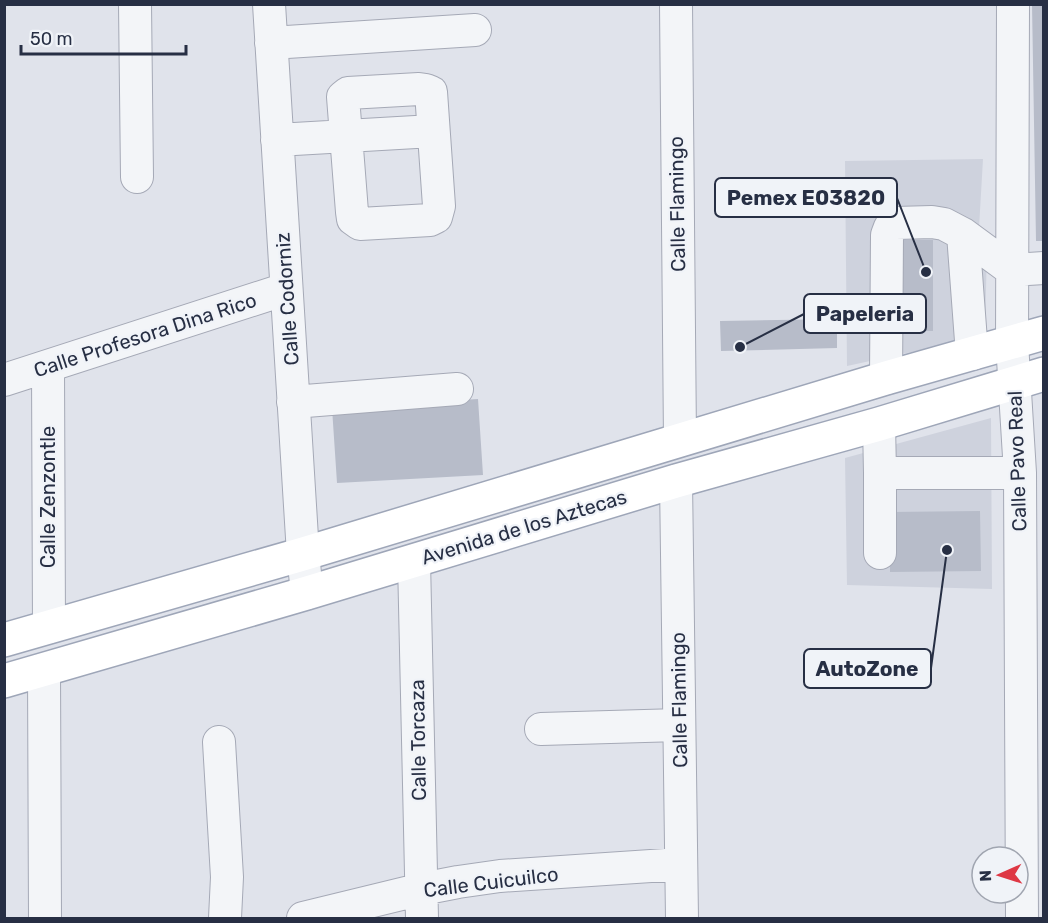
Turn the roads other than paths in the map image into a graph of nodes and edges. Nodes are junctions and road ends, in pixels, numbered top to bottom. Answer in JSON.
{"nodes":[{"id":1,"x":135,"y":4,"type":"edge"},
{"id":2,"x":269,"y":4,"type":"edge"},
{"id":3,"x":676,"y":4,"type":"edge"},
{"id":4,"x":1013,"y":4,"type":"edge"},
{"id":5,"x":475,"y":30,"type":"dead end"},
{"id":6,"x":271,"y":43,"type":"junction"},
{"id":7,"x":433,"y":131,"type":"junction"},
{"id":8,"x":345,"y":136,"type":"junction"},
{"id":9,"x":277,"y":140,"type":"junction"},
{"id":10,"x":137,"y":177,"type":"dead end"},
{"id":11,"x":963,"y":234,"type":"junction"},
{"id":12,"x":1044,"y":268,"type":"edge"},
{"id":13,"x":1012,"y":270,"type":"junction"},
{"id":14,"x":286,"y":289,"type":"junction"},
{"id":15,"x":1044,"y":333,"type":"edge"},
{"id":16,"x":1012,"y":343,"type":"junction"},
{"id":17,"x":972,"y":354,"type":"junction"},
{"id":18,"x":48,"y":367,"type":"junction"},
{"id":19,"x":885,"y":378,"type":"junction"},
{"id":20,"x":1029,"y":378,"type":"edge"},
{"id":21,"x":4,"y":380,"type":"edge"},
{"id":22,"x":457,"y":389,"type":"dead end"},
{"id":23,"x":293,"y":402,"type":"junction"},
{"id":24,"x":879,"y":424,"type":"junction"},
{"id":25,"x":680,"y":440,"type":"junction"},
{"id":26,"x":1020,"y":472,"type":"junction"},
{"id":27,"x":880,"y":473,"type":"junction"},
{"id":28,"x":676,"y":481,"type":"junction"},
{"id":29,"x":303,"y":554,"type":"junction"},
{"id":30,"x":880,"y":554,"type":"dead end"},
{"id":31,"x":414,"y":561,"type":"junction"},
{"id":32,"x":307,"y":593,"type":"junction"},
{"id":33,"x":49,"y":627,"type":"junction"},
{"id":34,"x":4,"y":640,"type":"edge"},
{"id":35,"x":44,"y":670,"type":"junction"},
{"id":36,"x":4,"y":681,"type":"edge"},
{"id":37,"x":680,"y":725,"type":"junction"},
{"id":38,"x":542,"y":729,"type":"dead end"},
{"id":39,"x":219,"y":742,"type":"dead end"},
{"id":40,"x":681,"y":864,"type":"junction"},
{"id":41,"x":422,"y":904,"type":"edge"},
{"id":42,"x":45,"y":918,"type":"edge"},
{"id":43,"x":225,"y":918,"type":"edge"},
{"id":44,"x":303,"y":918,"type":"edge"},
{"id":45,"x":682,"y":918,"type":"edge"},
{"id":46,"x":1022,"y":918,"type":"edge"}],
"edges":[{"from":1,"to":10,"type":"street"},
{"from":2,"to":6,"type":"street","name":"Calle Codorniz"},
{"from":3,"to":25,"type":"street","name":"Calle Flamingo"},
{"from":4,"to":13,"type":"street","name":"Calle Pavo Real"},
{"from":5,"to":6,"type":"street"},
{"from":6,"to":9,"type":"street","name":"Calle Codorniz"},
{"from":7,"to":8,"type":"street"},
{"from":7,"to":8,"type":"street"},
{"from":7,"to":8,"type":"street"},
{"from":8,"to":9,"type":"street"},
{"from":9,"to":14,"type":"street","name":"Calle Codorniz"},
{"from":11,"to":13,"type":"street"},
{"from":11,"to":17,"type":"street"},
{"from":11,"to":19,"type":"street"},
{"from":12,"to":13,"type":"street"},
{"from":13,"to":16,"type":"street","name":"Calle Pavo Real"},
{"from":14,"to":18,"type":"street","name":"Calle Profesora Dina Rico"},
{"from":14,"to":23,"type":"street","name":"Calle Codorniz"},
{"from":15,"to":16,"type":"main road","name":"Avenida de los Aztecas"},
{"from":16,"to":17,"type":"main road","name":"Avenida de los Aztecas"},
{"from":16,"to":20,"type":"street","name":"Calle Pavo Real"},
{"from":17,"to":19,"type":"main road","name":"Avenida de los Aztecas"},
{"from":18,"to":21,"type":"street","name":"Calle Profesora Dina Rico"},
{"from":18,"to":33,"type":"street","name":"Calle Zenzontle"},
{"from":19,"to":25,"type":"main road","name":"Avenida de los Aztecas"},
{"from":20,"to":24,"type":"main road","name":"Avenida de los Aztecas"},
{"from":20,"to":26,"type":"street","name":"Calle Pavo Real"},
{"from":22,"to":23,"type":"street"},
{"from":23,"to":29,"type":"street","name":"Calle Codorniz"},
{"from":24,"to":27,"type":"street"},
{"from":24,"to":28,"type":"main road","name":"Avenida de los Aztecas"},
{"from":25,"to":29,"type":"main road","name":"Avenida de los Aztecas"},
{"from":26,"to":27,"type":"street"},
{"from":26,"to":46,"type":"street","name":"Calle Pavo Real"},
{"from":27,"to":30,"type":"street"},
{"from":28,"to":31,"type":"main road","name":"Avenida de los Aztecas"},
{"from":28,"to":37,"type":"street","name":"Calle Flamingo"},
{"from":29,"to":32,"type":"street","name":"Calle Codorniz"},
{"from":29,"to":33,"type":"main road","name":"Avenida de los Aztecas"},
{"from":31,"to":32,"type":"main road","name":"Avenida de los Aztecas"},
{"from":31,"to":41,"type":"street","name":"Calle Torcaza"},
{"from":32,"to":35,"type":"main road","name":"Avenida de los Aztecas"},
{"from":33,"to":34,"type":"main road","name":"Avenida de los Aztecas"},
{"from":35,"to":36,"type":"main road","name":"Avenida de los Aztecas"},
{"from":35,"to":42,"type":"street"},
{"from":37,"to":38,"type":"street"},
{"from":37,"to":40,"type":"street","name":"Calle Flamingo"},
{"from":39,"to":43,"type":"street"},
{"from":40,"to":41,"type":"street","name":"Calle Cuicuilco"},
{"from":40,"to":45,"type":"street","name":"Calle Flamingo"},
{"from":41,"to":44,"type":"street","name":"Calle Cuicuilco"}]}
